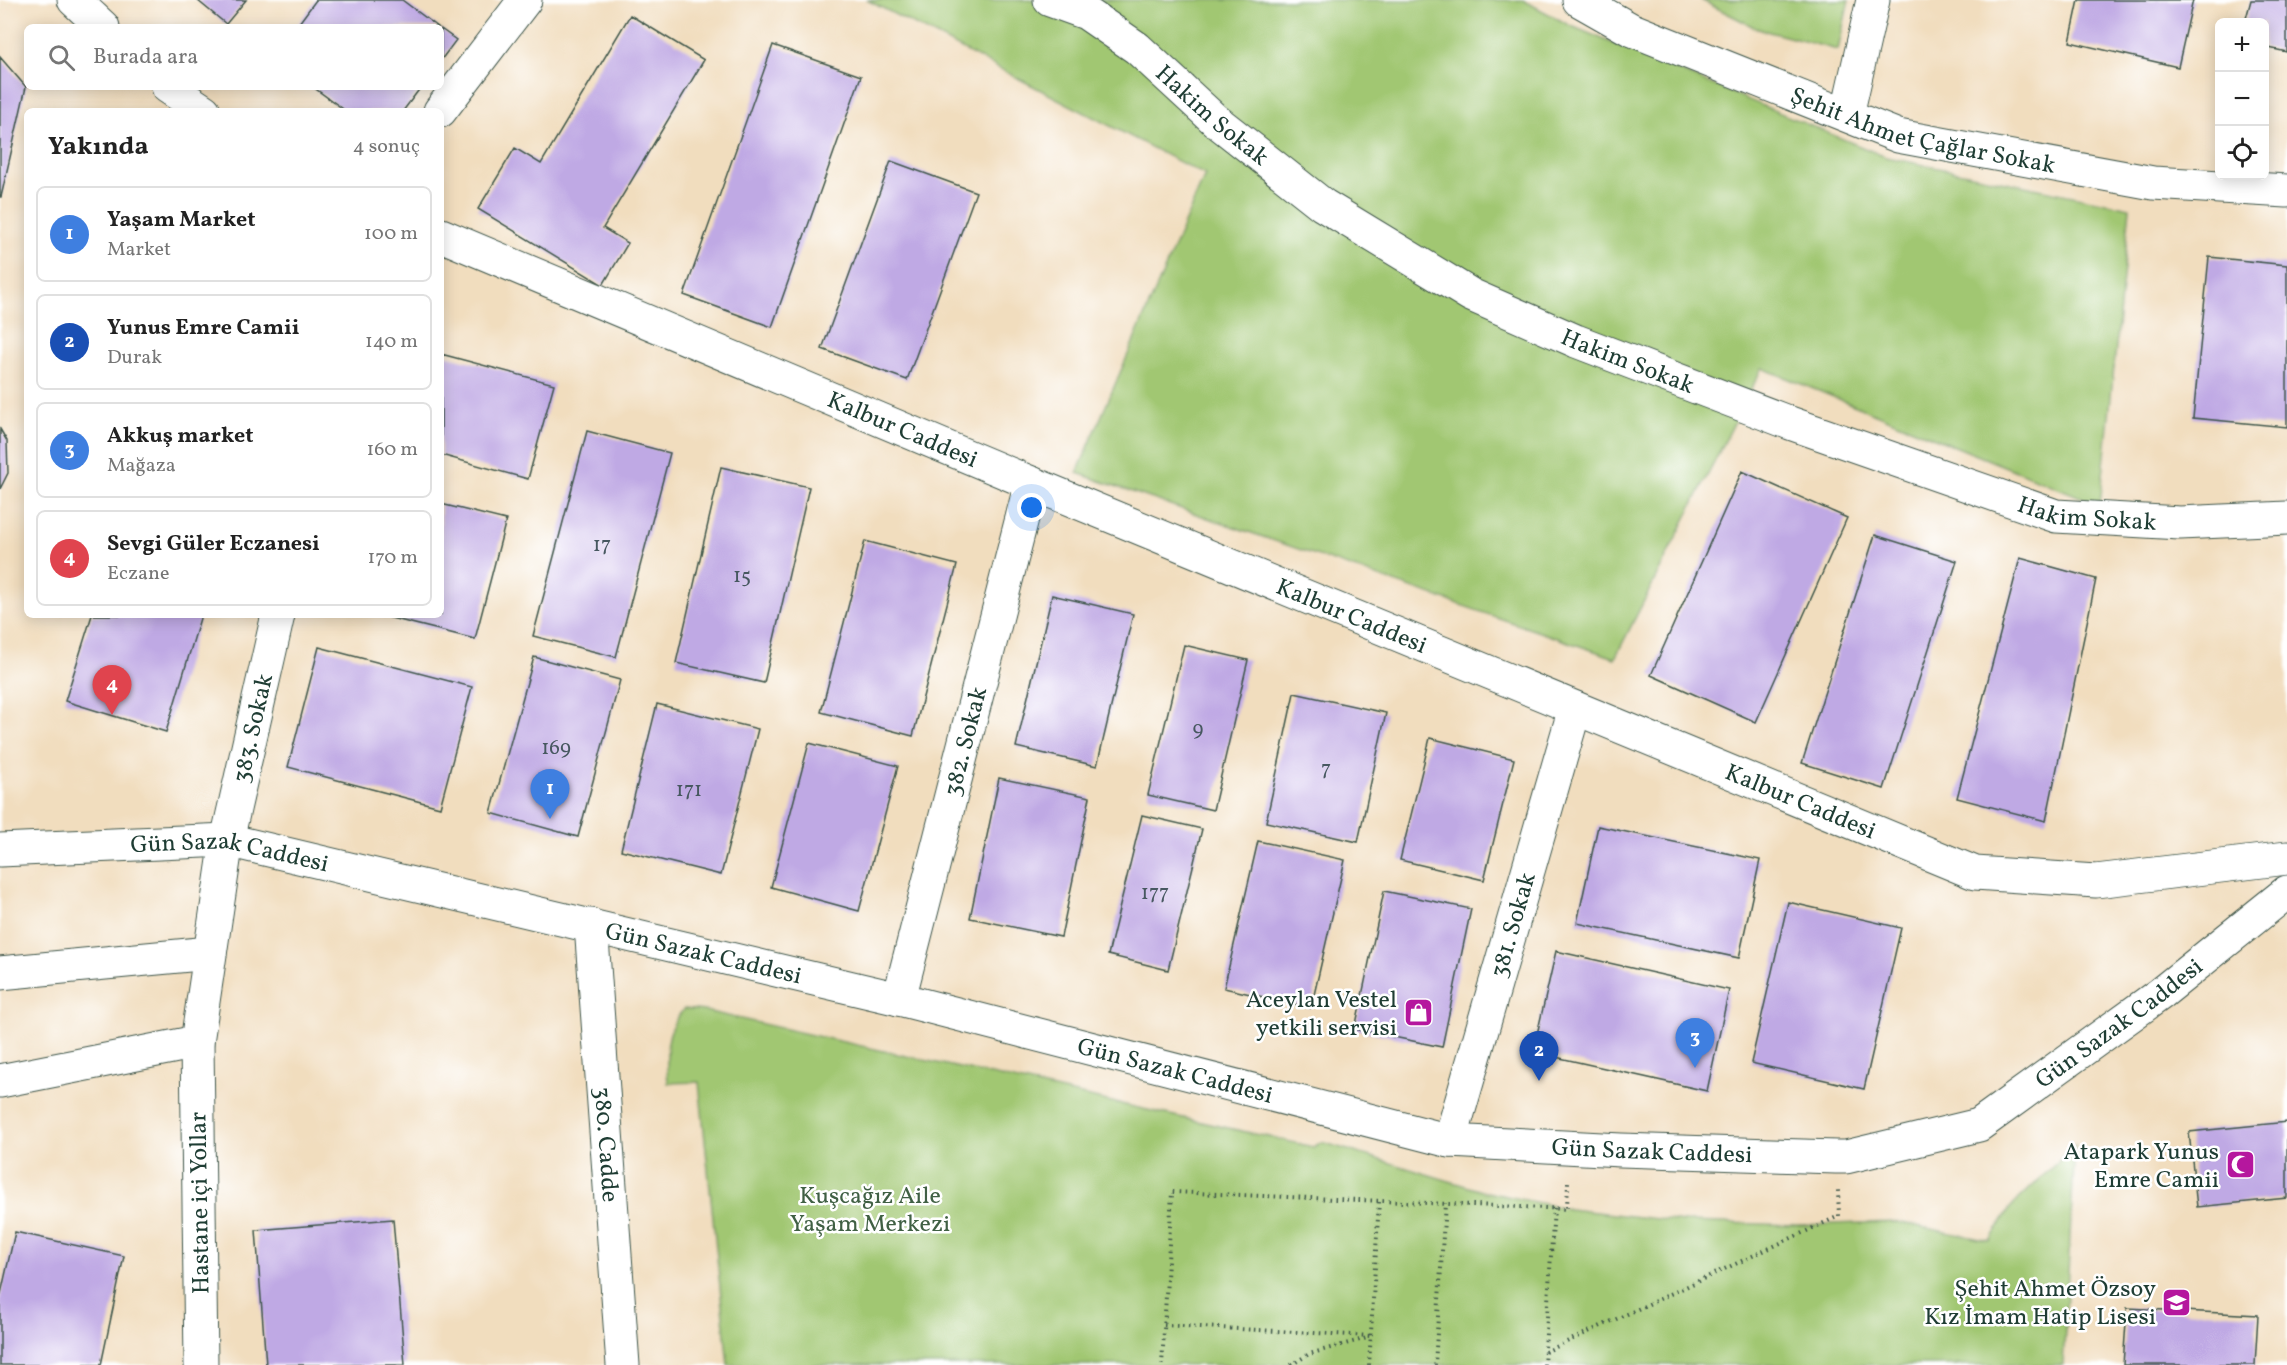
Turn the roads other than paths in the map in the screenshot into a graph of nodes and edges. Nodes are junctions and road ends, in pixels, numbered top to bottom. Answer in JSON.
{"nodes":[{"id":1,"x":74,"y":0,"type":"edge"},
{"id":2,"x":525,"y":0,"type":"edge"},
{"id":3,"x":1050,"y":0,"type":"edge"},
{"id":4,"x":1579,"y":0,"type":"edge"},
{"id":5,"x":1873,"y":0,"type":"edge"},
{"id":6,"x":100,"y":24,"type":"edge"},
{"id":7,"x":172,"y":90,"type":"edge"},
{"id":8,"x":200,"y":108,"type":"edge"},
{"id":9,"x":442,"y":108,"type":"edge"},
{"id":10,"x":1847,"y":115,"type":"junction"},
{"id":11,"x":2287,"y":191,"type":"edge"},
{"id":12,"x":444,"y":236,"type":"edge"},
{"id":13,"x":1031,"y":483,"type":"junction"},
{"id":14,"x":2287,"y":518,"type":"edge"},
{"id":15,"x":277,"y":618,"type":"edge"},
{"id":16,"x":1575,"y":708,"type":"junction"},
{"id":17,"x":227,"y":840,"type":"junction"},
{"id":18,"x":0,"y":850,"type":"edge"},
{"id":19,"x":2287,"y":858,"type":"edge"},
{"id":20,"x":2287,"y":892,"type":"edge"},
{"id":21,"x":591,"y":925,"type":"junction"},
{"id":22,"x":210,"y":953,"type":"junction"},
{"id":23,"x":0,"y":973,"type":"edge"},
{"id":24,"x":898,"y":999,"type":"junction"},
{"id":25,"x":197,"y":1041,"type":"junction"},
{"id":26,"x":0,"y":1081,"type":"edge"},
{"id":27,"x":1450,"y":1141,"type":"junction"},
{"id":28,"x":201,"y":1365,"type":"edge"},
{"id":29,"x":623,"y":1365,"type":"edge"}],
"edges":[{"from":1,"to":6,"type":"street"},
{"from":2,"to":9,"type":"street"},
{"from":3,"to":14,"type":"street","name":"Hakim Sokak"},
{"from":4,"to":10,"type":"street","name":"Şehit Ahmet Çağlar Sokak"},
{"from":5,"to":10,"type":"street"},
{"from":7,"to":8,"type":"street"},
{"from":10,"to":11,"type":"street","name":"Şehit Ahmet Çağlar Sokak"},
{"from":12,"to":13,"type":"street","name":"Kalbur Caddesi"},
{"from":13,"to":16,"type":"street","name":"Kalbur Caddesi"},
{"from":13,"to":24,"type":"street","name":"382. Sokak"},
{"from":15,"to":17,"type":"street","name":"383. Sokak"},
{"from":16,"to":19,"type":"street","name":"Kalbur Caddesi"},
{"from":16,"to":27,"type":"street","name":"381. Sokak"},
{"from":17,"to":18,"type":"street","name":"Gün Sazak Caddesi"},
{"from":17,"to":21,"type":"street","name":"Gün Sazak Caddesi"},
{"from":17,"to":22,"type":"street","name":"Hastane içi Yollar"},
{"from":20,"to":27,"type":"street","name":"Gün Sazak Caddesi"},
{"from":21,"to":24,"type":"street","name":"Gün Sazak Caddesi"},
{"from":21,"to":29,"type":"street","name":"380. Cadde"},
{"from":22,"to":23,"type":"street"},
{"from":22,"to":25,"type":"street","name":"Hastane içi Yollar"},
{"from":24,"to":27,"type":"street","name":"Gün Sazak Caddesi"},
{"from":25,"to":26,"type":"street"},
{"from":25,"to":28,"type":"street","name":"Hastane içi Yollar"}]}
